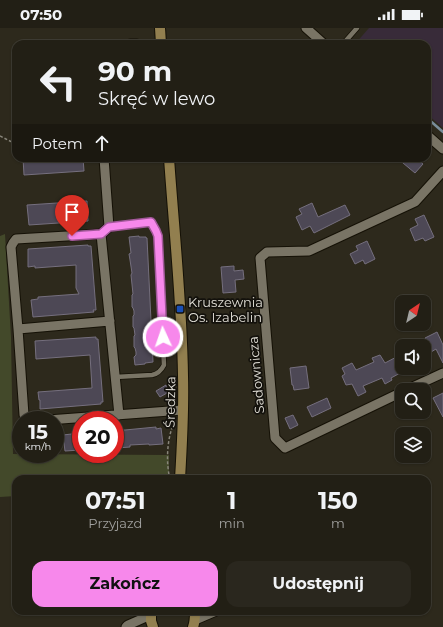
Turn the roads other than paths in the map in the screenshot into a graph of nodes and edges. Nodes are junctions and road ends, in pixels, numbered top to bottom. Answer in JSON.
{"nodes":[{"id":1,"x":160,"y":28,"type":"edge"},
{"id":2,"x":306,"y":28,"type":"edge"},
{"id":3,"x":357,"y":28,"type":"edge"},
{"id":4,"x":161,"y":40,"type":"edge"},
{"id":5,"x":320,"y":40,"type":"edge"},
{"id":6,"x":346,"y":40,"type":"edge"},
{"id":7,"x":431,"y":138,"type":"edge"},
{"id":8,"x":443,"y":149,"type":"edge"},
{"id":9,"x":104,"y":162,"type":"edge"},
{"id":10,"x":169,"y":162,"type":"edge"},
{"id":11,"x":443,"y":171,"type":"edge"},
{"id":12,"x":109,"y":227,"type":"junction"},
{"id":13,"x":101,"y":234,"type":"junction"},
{"id":14,"x":110,"y":321,"type":"junction"},
{"id":15,"x":18,"y":329,"type":"junction"},
{"id":16,"x":443,"y":373,"type":"edge"},
{"id":17,"x":115,"y":377,"type":"junction"},
{"id":18,"x":421,"y":383,"type":"edge"},
{"id":19,"x":395,"y":395,"type":"edge"},
{"id":20,"x":183,"y":410,"type":"junction"},
{"id":21,"x":24,"y":411,"type":"edge"},
{"id":22,"x":119,"y":411,"type":"edge"},
{"id":23,"x":124,"y":415,"type":"edge"},
{"id":24,"x":180,"y":475,"type":"edge"},
{"id":25,"x":147,"y":615,"type":"edge"},
{"id":26,"x":151,"y":615,"type":"edge"},
{"id":27,"x":205,"y":615,"type":"edge"},
{"id":28,"x":194,"y":619,"type":"edge"},
{"id":29,"x":126,"y":627,"type":"edge"},
{"id":30,"x":153,"y":627,"type":"edge"}],
"edges":[{"from":1,"to":4,"type":"street"},
{"from":2,"to":5,"type":"street"},
{"from":3,"to":6,"type":"lane"},
{"from":7,"to":8,"type":"street"},
{"from":9,"to":12,"type":"street"},
{"from":10,"to":20,"type":"street","name":"Średzka"},
{"from":11,"to":19,"type":"street","name":"Sadownicza"},
{"from":12,"to":13,"type":"street"},
{"from":12,"to":17,"type":"lane"},
{"from":13,"to":14,"type":"street"},
{"from":13,"to":15,"type":"street"},
{"from":14,"to":15,"type":"street"},
{"from":14,"to":17,"type":"street"},
{"from":15,"to":21,"type":"street"},
{"from":16,"to":18,"type":"street"},
{"from":17,"to":22,"type":"street"},
{"from":20,"to":23,"type":"street"},
{"from":20,"to":24,"type":"street","name":"Średzka"},
{"from":25,"to":29,"type":"street"},
{"from":26,"to":30,"type":"street"},
{"from":27,"to":28,"type":"street"}]}
